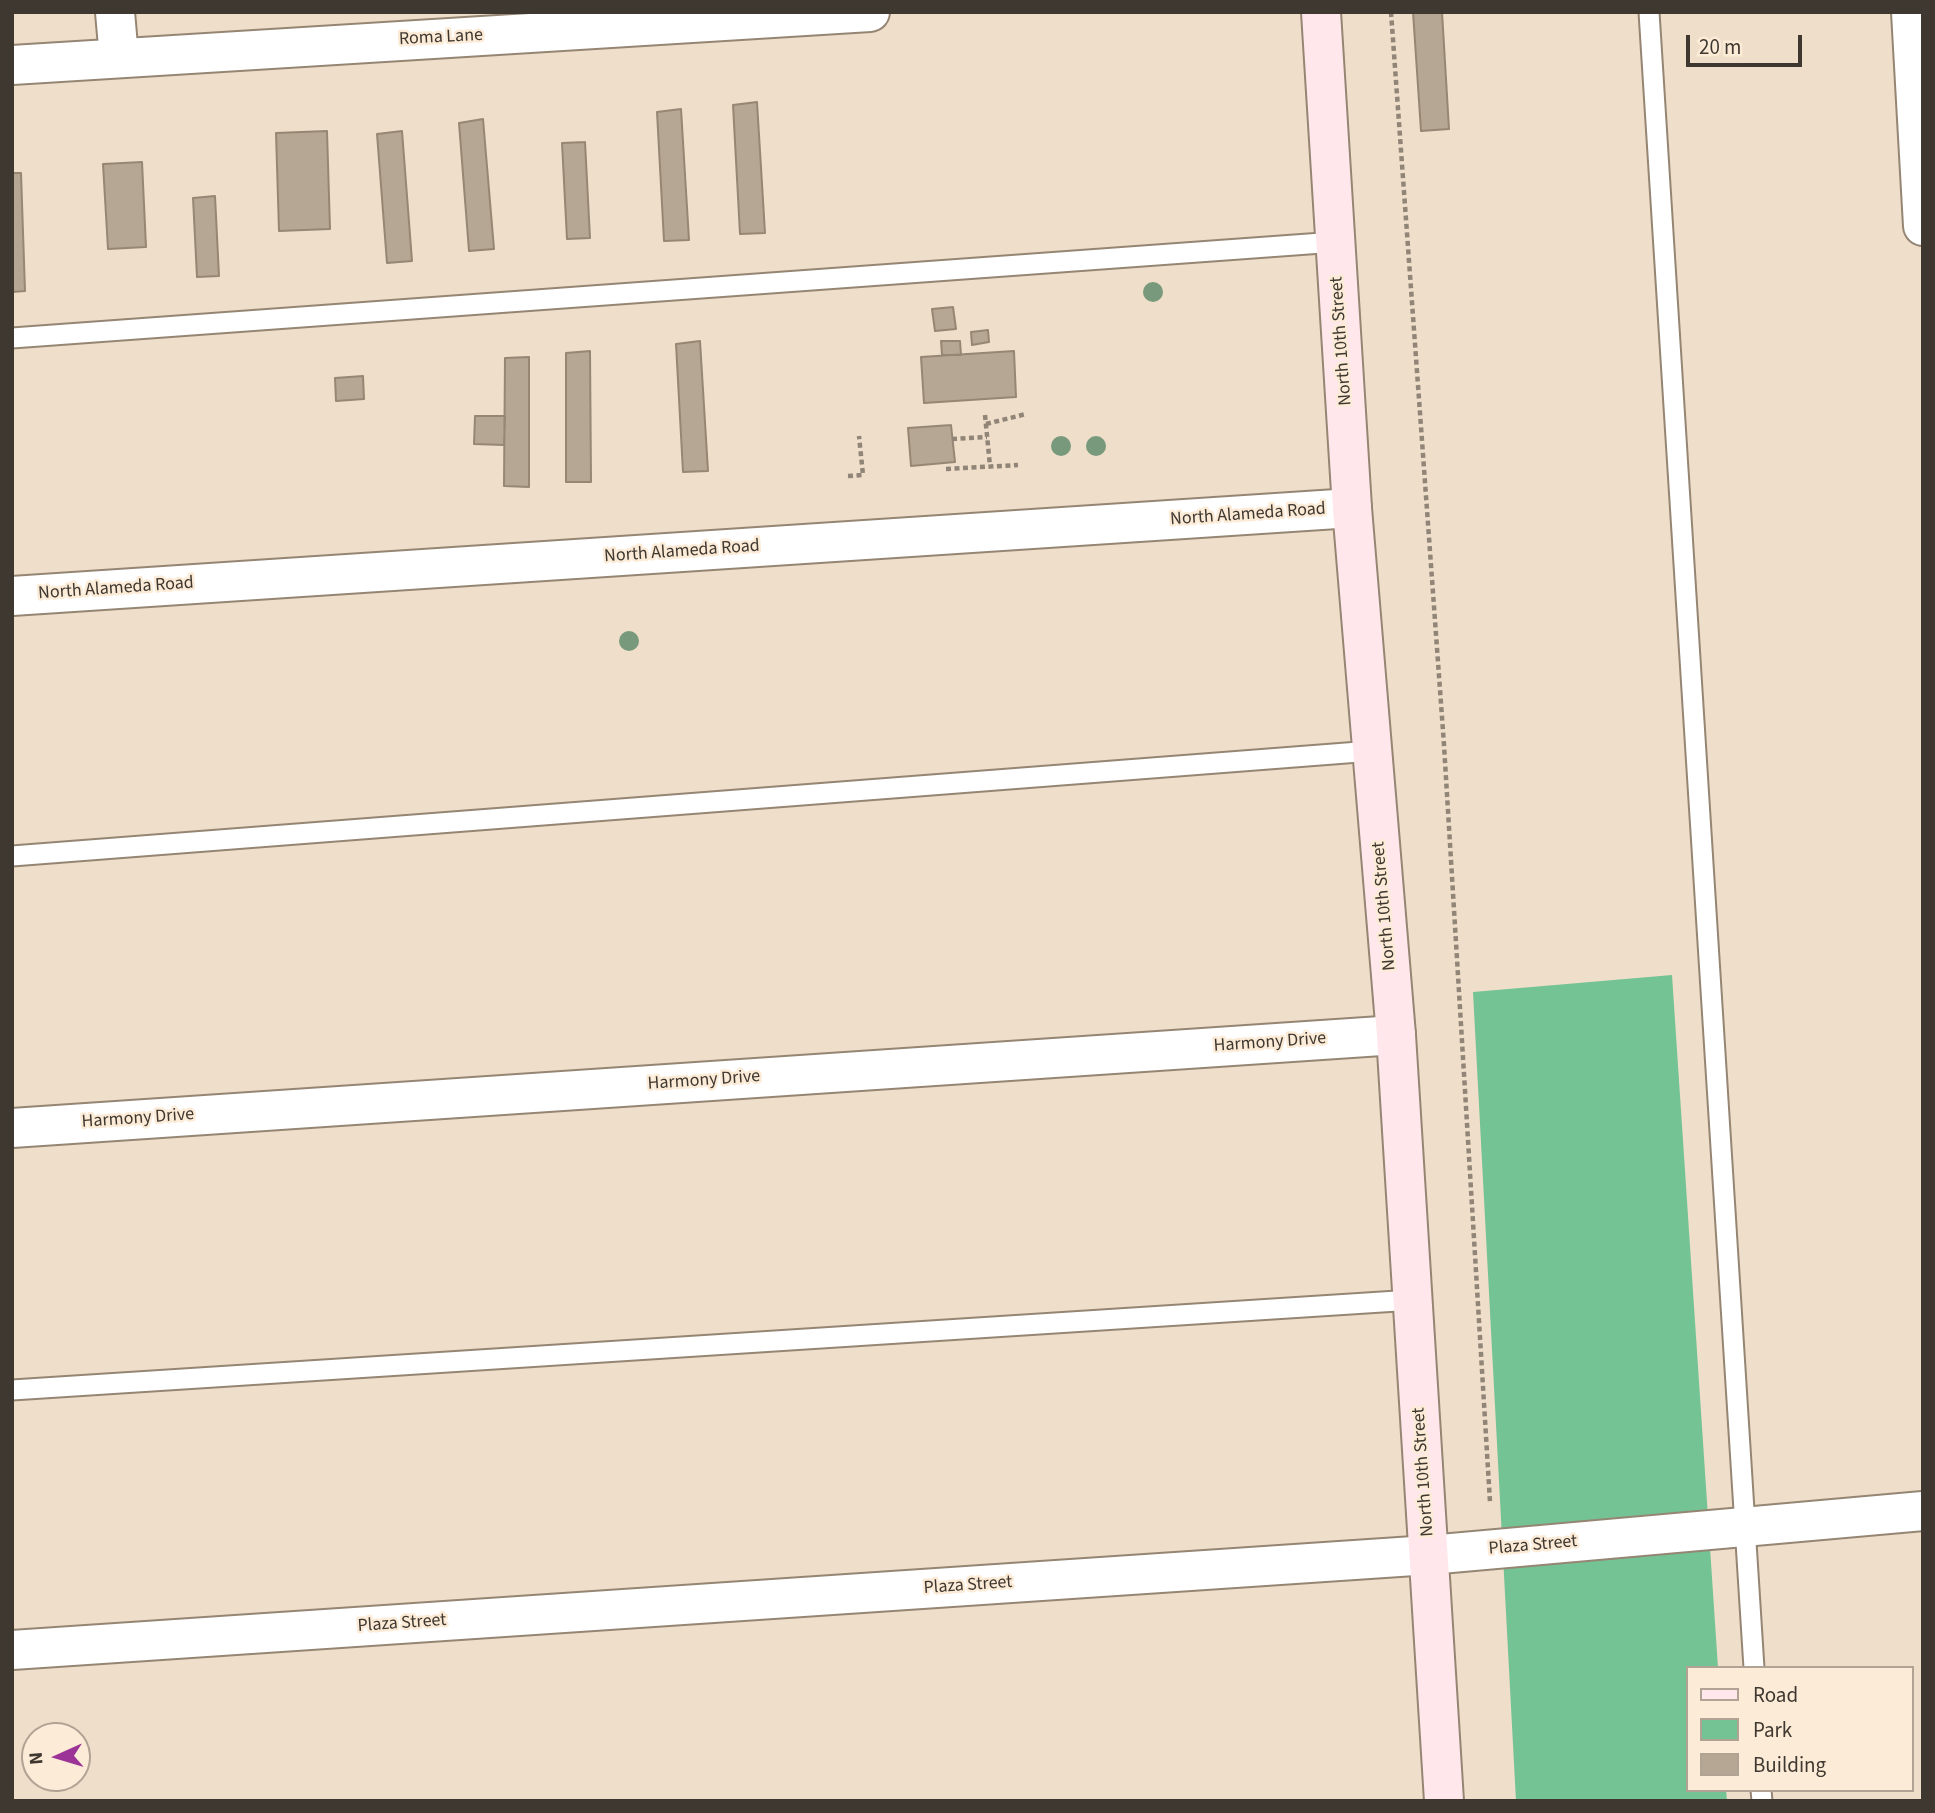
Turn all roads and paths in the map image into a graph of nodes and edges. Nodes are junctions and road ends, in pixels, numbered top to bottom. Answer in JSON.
{"nodes":[{"id":1,"x":115,"y":12,"type":"edge"},
{"id":2,"x":870,"y":12,"type":"edge"},
{"id":3,"x":1321,"y":12,"type":"edge"},
{"id":4,"x":1391,"y":12,"type":"edge"},
{"id":5,"x":1649,"y":12,"type":"edge"},
{"id":6,"x":1911,"y":12,"type":"edge"},
{"id":7,"x":119,"y":58,"type":"junction"},
{"id":8,"x":12,"y":65,"type":"edge"},
{"id":9,"x":1923,"y":226,"type":"edge"},
{"id":10,"x":1336,"y":242,"type":"junction"},
{"id":11,"x":12,"y":338,"type":"edge"},
{"id":12,"x":1026,"y":414,"type":"dead end"},
{"id":13,"x":985,"y":415,"type":"dead end"},
{"id":14,"x":986,"y":424,"type":"junction"},
{"id":15,"x":859,"y":436,"type":"dead end"},
{"id":16,"x":987,"y":437,"type":"junction"},
{"id":17,"x":953,"y":439,"type":"dead end"},
{"id":18,"x":1018,"y":465,"type":"dead end"},
{"id":19,"x":990,"y":466,"type":"junction"},
{"id":20,"x":946,"y":468,"type":"dead end"},
{"id":21,"x":848,"y":477,"type":"dead end"},
{"id":22,"x":1352,"y":508,"type":"junction"},
{"id":23,"x":12,"y":596,"type":"edge"},
{"id":24,"x":1373,"y":751,"type":"junction"},
{"id":25,"x":12,"y":856,"type":"edge"},
{"id":26,"x":1396,"y":1035,"type":"junction"},
{"id":27,"x":12,"y":1128,"type":"edge"},
{"id":28,"x":1413,"y":1300,"type":"junction"},
{"id":29,"x":12,"y":1390,"type":"edge"},
{"id":30,"x":1490,"y":1502,"type":"dead end"},
{"id":31,"x":1923,"y":1511,"type":"edge"},
{"id":32,"x":1745,"y":1527,"type":"junction"},
{"id":33,"x":1429,"y":1555,"type":"junction"},
{"id":34,"x":12,"y":1650,"type":"edge"},
{"id":35,"x":1754,"y":1666,"type":"edge"},
{"id":36,"x":1444,"y":1801,"type":"edge"}],
"edges":[{"from":1,"to":7,"type":"street"},
{"from":2,"to":7,"type":"street","name":"Roma Lane"},
{"from":3,"to":10,"type":"street","name":"North 10th Street"},
{"from":4,"to":30,"type":"path"},
{"from":5,"to":32,"type":"lane"},
{"from":6,"to":9,"type":"street"},
{"from":7,"to":8,"type":"street","name":"Roma Lane"},
{"from":10,"to":11,"type":"lane"},
{"from":10,"to":22,"type":"street","name":"North 10th Street"},
{"from":12,"to":14,"type":"path"},
{"from":13,"to":14,"type":"path"},
{"from":14,"to":16,"type":"path"},
{"from":15,"to":21,"type":"path"},
{"from":16,"to":17,"type":"path"},
{"from":16,"to":19,"type":"path"},
{"from":18,"to":19,"type":"path"},
{"from":19,"to":20,"type":"path"},
{"from":22,"to":23,"type":"street","name":"North Alameda Road"},
{"from":22,"to":24,"type":"street","name":"North 10th Street"},
{"from":24,"to":25,"type":"lane"},
{"from":24,"to":26,"type":"street","name":"North 10th Street"},
{"from":26,"to":27,"type":"street","name":"Harmony Drive"},
{"from":26,"to":28,"type":"street","name":"North 10th Street"},
{"from":28,"to":29,"type":"lane"},
{"from":28,"to":33,"type":"street","name":"North 10th Street"},
{"from":31,"to":32,"type":"street","name":"Plaza Street"},
{"from":32,"to":33,"type":"street","name":"Plaza Street"},
{"from":32,"to":35,"type":"lane"},
{"from":33,"to":34,"type":"street","name":"Plaza Street"},
{"from":33,"to":36,"type":"street","name":"North 10th Street"}]}
